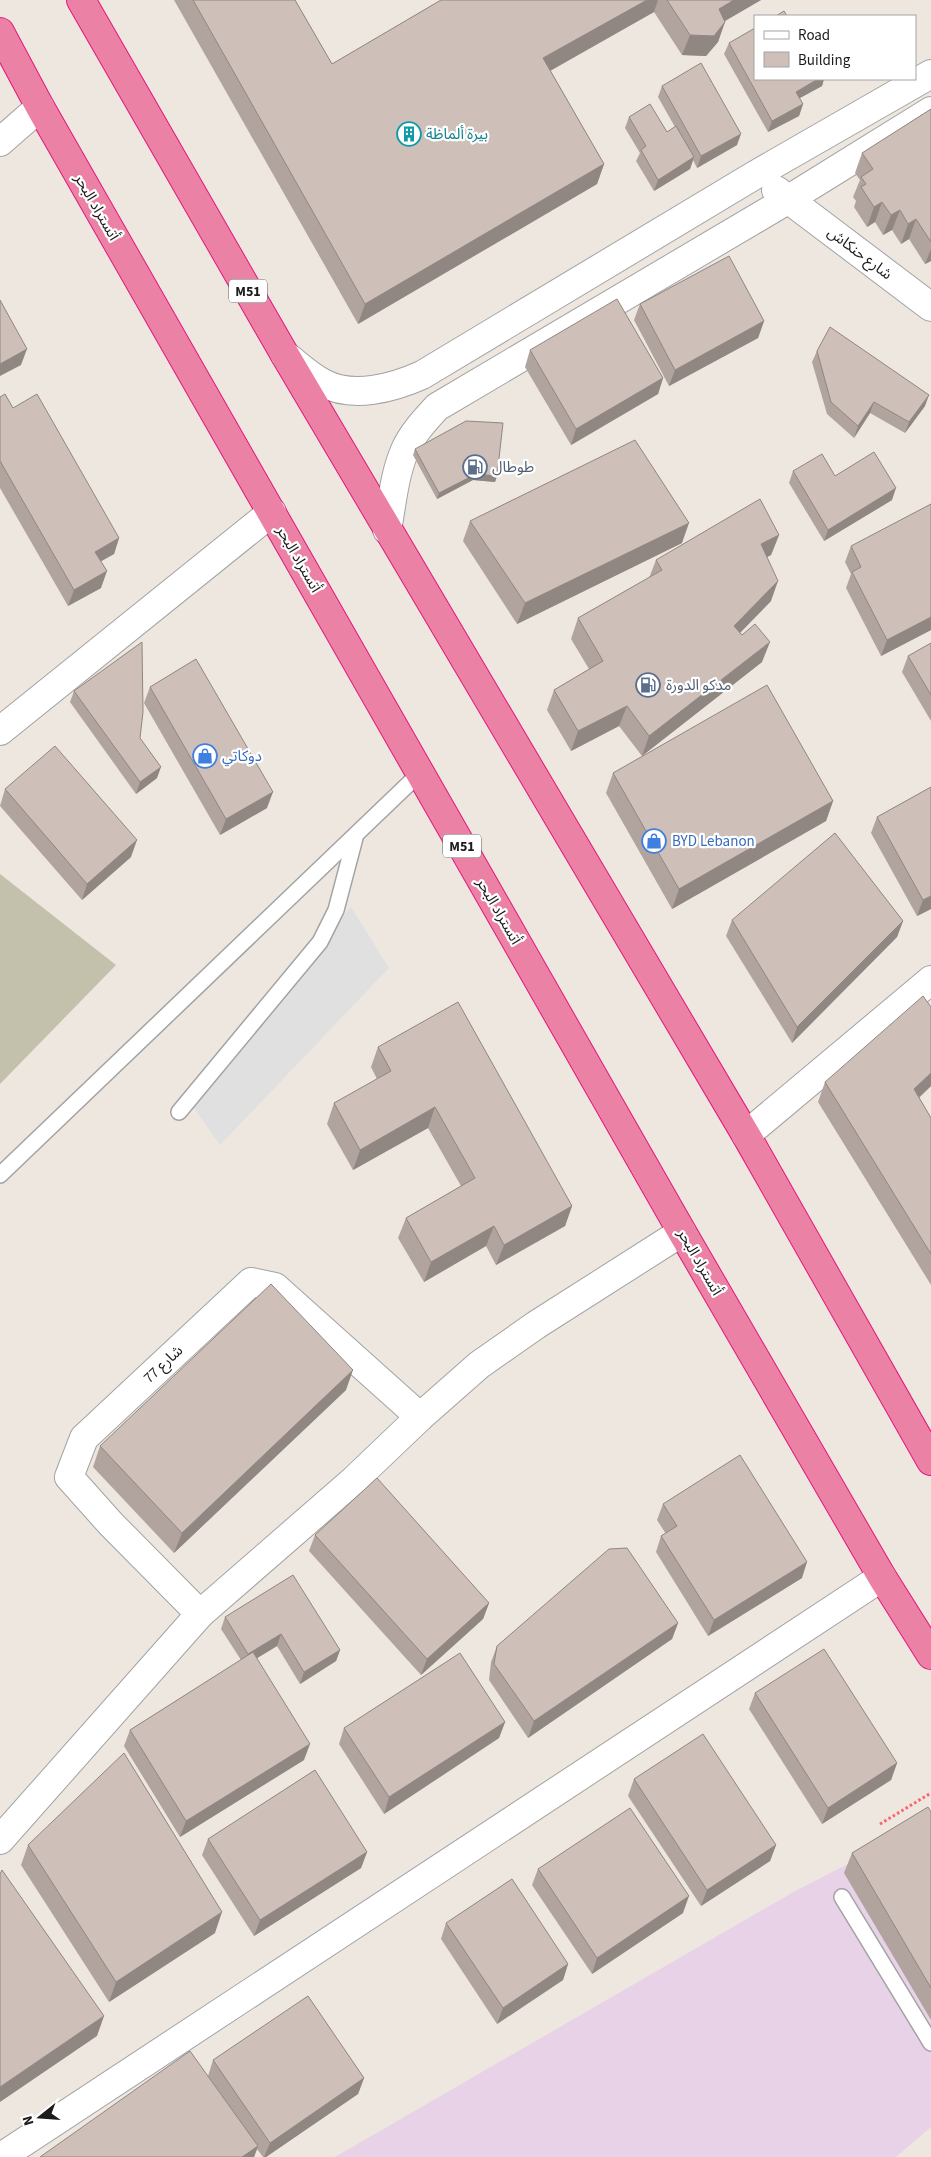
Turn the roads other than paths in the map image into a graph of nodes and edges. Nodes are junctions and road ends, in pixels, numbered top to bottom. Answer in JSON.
{"nodes":[{"id":1,"x":82,"y":0,"type":"edge"},
{"id":2,"x":0,"y":32,"type":"edge"},
{"id":3,"x":931,"y":74,"type":"edge"},
{"id":4,"x":40,"y":107,"type":"junction"},
{"id":5,"x":931,"y":111,"type":"edge"},
{"id":6,"x":0,"y":142,"type":"edge"},
{"id":7,"x":755,"y":175,"type":"junction"},
{"id":8,"x":789,"y":199,"type":"junction"},
{"id":9,"x":931,"y":306,"type":"edge"},
{"id":10,"x":284,"y":355,"type":"junction"},
{"id":11,"x":272,"y":512,"type":"junction"},
{"id":12,"x":387,"y":530,"type":"junction"},
{"id":13,"x":0,"y":731,"type":"edge"},
{"id":14,"x":420,"y":773,"type":"junction"},
{"id":15,"x":355,"y":837,"type":"junction"},
{"id":16,"x":931,"y":980,"type":"edge"},
{"id":17,"x":179,"y":1112,"type":"dead end"},
{"id":18,"x":746,"y":1135,"type":"junction"},
{"id":19,"x":0,"y":1175,"type":"edge"},
{"id":20,"x":682,"y":1232,"type":"junction"},
{"id":21,"x":420,"y":1417,"type":"junction"},
{"id":22,"x":931,"y":1461,"type":"edge"},
{"id":23,"x":882,"y":1577,"type":"junction"},
{"id":24,"x":200,"y":1614,"type":"junction"},
{"id":25,"x":931,"y":1655,"type":"edge"},
{"id":26,"x":0,"y":1840,"type":"edge"},
{"id":27,"x":842,"y":1897,"type":"dead end"},
{"id":28,"x":931,"y":2043,"type":"edge"},
{"id":29,"x":1,"y":2157,"type":"edge"}],
"edges":[{"from":1,"to":10,"type":"highway","number":"M51"},
{"from":2,"to":4,"type":"highway","name":"أتستراد البحر","number":"M51"},
{"from":3,"to":7,"type":"street"},
{"from":4,"to":6,"type":"street"},
{"from":4,"to":11,"type":"highway","name":"أتستراد البحر","number":"M51"},
{"from":5,"to":8,"type":"street"},
{"from":7,"to":8,"type":"street","name":"شارع حنكاش"},
{"from":7,"to":10,"type":"street"},
{"from":8,"to":9,"type":"street","name":"شارع حنكاش"},
{"from":8,"to":12,"type":"street"},
{"from":10,"to":12,"type":"highway","number":"M51"},
{"from":11,"to":13,"type":"street"},
{"from":11,"to":14,"type":"highway","name":"أتستراد البحر","number":"M51"},
{"from":12,"to":18,"type":"highway","number":"M51"},
{"from":14,"to":15,"type":"lane"},
{"from":14,"to":20,"type":"highway","name":"أتستراد البحر","number":"M51"},
{"from":15,"to":17,"type":"lane"},
{"from":15,"to":19,"type":"lane"},
{"from":16,"to":18,"type":"street"},
{"from":18,"to":22,"type":"highway","number":"M51"},
{"from":20,"to":21,"type":"street"},
{"from":20,"to":23,"type":"highway","name":"أتستراد البحر","number":"M51"},
{"from":21,"to":24,"type":"street"},
{"from":21,"to":24,"type":"street","name":"شارع 77"},
{"from":23,"to":25,"type":"highway","name":"أتستراد البحر","number":"M51"},
{"from":23,"to":29,"type":"street"},
{"from":24,"to":26,"type":"street"},
{"from":27,"to":28,"type":"lane"}]}
